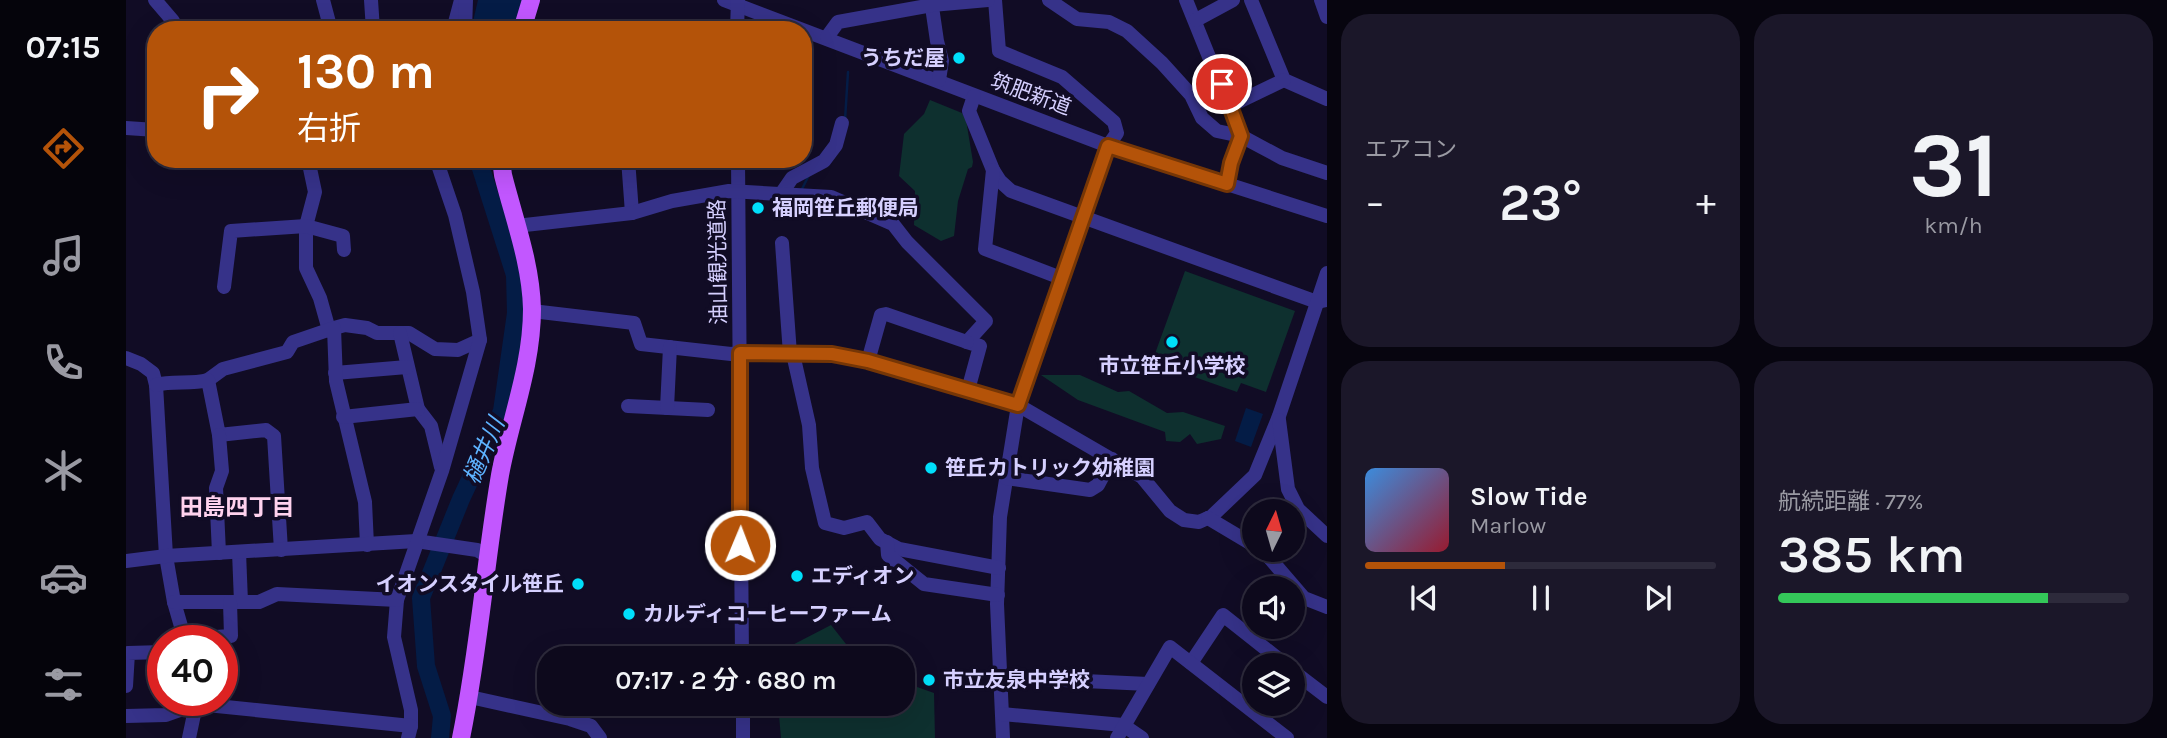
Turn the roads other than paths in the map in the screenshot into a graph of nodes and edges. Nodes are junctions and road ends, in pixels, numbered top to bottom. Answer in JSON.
{"nodes":[{"id":1,"x":155,"y":0,"type":"edge"},
{"id":2,"x":323,"y":0,"type":"edge"},
{"id":3,"x":370,"y":0,"type":"edge"},
{"id":4,"x":463,"y":0,"type":"edge"},
{"id":5,"x":531,"y":0,"type":"edge"},
{"id":6,"x":988,"y":0,"type":"edge"},
{"id":7,"x":995,"y":0,"type":"edge"},
{"id":8,"x":1049,"y":0,"type":"edge"},
{"id":9,"x":1186,"y":0,"type":"edge"},
{"id":10,"x":1233,"y":0,"type":"edge"},
{"id":11,"x":1251,"y":0,"type":"edge"},
{"id":12,"x":1321,"y":0,"type":"edge"},
{"id":13,"x":733,"y":2,"type":"edge"},
{"id":14,"x":932,"y":2,"type":"edge"},
{"id":15,"x":1327,"y":17,"type":"edge"},
{"id":16,"x":1196,"y":19,"type":"junction"},
{"id":17,"x":173,"y":21,"type":"edge"},
{"id":18,"x":329,"y":21,"type":"edge"},
{"id":19,"x":372,"y":21,"type":"edge"},
{"id":20,"x":456,"y":21,"type":"edge"},
{"id":21,"x":464,"y":21,"type":"edge"},
{"id":22,"x":525,"y":21,"type":"edge"},
{"id":23,"x":736,"y":21,"type":"edge"},
{"id":24,"x":784,"y":21,"type":"edge"},
{"id":25,"x":812,"y":31,"type":"edge"},
{"id":26,"x":827,"y":37,"type":"junction"},
{"id":27,"x":939,"y":80,"type":"junction"},
{"id":28,"x":1284,"y":80,"type":"junction"},
{"id":29,"x":974,"y":96,"type":"junction"},
{"id":30,"x":1327,"y":99,"type":"edge"},
{"id":31,"x":1230,"y":106,"type":"junction"},
{"id":32,"x":842,"y":123,"type":"dead end"},
{"id":33,"x":126,"y":128,"type":"edge"},
{"id":34,"x":147,"y":129,"type":"edge"},
{"id":35,"x":1241,"y":136,"type":"junction"},
{"id":36,"x":1108,"y":146,"type":"junction"},
{"id":37,"x":812,"y":167,"type":"edge"},
{"id":38,"x":310,"y":168,"type":"edge"},
{"id":39,"x":439,"y":168,"type":"edge"},
{"id":40,"x":503,"y":168,"type":"edge"},
{"id":41,"x":629,"y":168,"type":"edge"},
{"id":42,"x":737,"y":168,"type":"edge"},
{"id":43,"x":811,"y":168,"type":"edge"},
{"id":44,"x":993,"y":170,"type":"junction"},
{"id":45,"x":1327,"y":173,"type":"edge"},
{"id":46,"x":1227,"y":184,"type":"junction"},
{"id":47,"x":738,"y":191,"type":"junction"},
{"id":48,"x":782,"y":194,"type":"junction"},
{"id":49,"x":632,"y":213,"type":"junction"},
{"id":50,"x":1327,"y":216,"type":"edge"},
{"id":51,"x":1083,"y":217,"type":"junction"},
{"id":52,"x":306,"y":226,"type":"junction"},
{"id":53,"x":516,"y":226,"type":"junction"},
{"id":54,"x":782,"y":243,"type":"dead end"},
{"id":55,"x":344,"y":250,"type":"dead end"},
{"id":56,"x":1327,"y":273,"type":"edge"},
{"id":57,"x":1060,"y":278,"type":"junction"},
{"id":58,"x":224,"y":287,"type":"dead end"},
{"id":59,"x":1322,"y":301,"type":"edge"},
{"id":60,"x":532,"y":311,"type":"junction"},
{"id":61,"x":331,"y":329,"type":"junction"},
{"id":62,"x":400,"y":333,"type":"junction"},
{"id":63,"x":480,"y":340,"type":"junction"},
{"id":64,"x":967,"y":342,"type":"junction"},
{"id":65,"x":670,"y":347,"type":"junction"},
{"id":66,"x":740,"y":353,"type":"junction"},
{"id":67,"x":791,"y":354,"type":"junction"},
{"id":68,"x":126,"y":358,"type":"edge"},
{"id":69,"x":868,"y":361,"type":"junction"},
{"id":70,"x":407,"y":367,"type":"junction"},
{"id":71,"x":335,"y":373,"type":"junction"},
{"id":72,"x":208,"y":380,"type":"junction"},
{"id":73,"x":156,"y":385,"type":"junction"},
{"id":74,"x":968,"y":390,"type":"junction"},
{"id":75,"x":1018,"y":405,"type":"junction"},
{"id":76,"x":628,"y":406,"type":"dead end"},
{"id":77,"x":667,"y":408,"type":"junction"},
{"id":78,"x":418,"y":409,"type":"junction"},
{"id":79,"x":708,"y":410,"type":"dead end"},
{"id":80,"x":1279,"y":416,"type":"junction"},
{"id":81,"x":343,"y":417,"type":"junction"},
{"id":82,"x":219,"y":435,"type":"junction"},
{"id":83,"x":1112,"y":459,"type":"junction"},
{"id":84,"x":442,"y":471,"type":"junction"},
{"id":85,"x":1006,"y":478,"type":"junction"},
{"id":86,"x":1208,"y":518,"type":"junction"},
{"id":87,"x":1327,"y":536,"type":"edge"},
{"id":88,"x":1242,"y":539,"type":"edge"},
{"id":89,"x":421,"y":541,"type":"junction"},
{"id":90,"x":887,"y":542,"type":"junction"},
{"id":91,"x":367,"y":545,"type":"junction"},
{"id":92,"x":281,"y":550,"type":"junction"},
{"id":93,"x":239,"y":552,"type":"junction"},
{"id":94,"x":219,"y":553,"type":"junction"},
{"id":95,"x":483,"y":553,"type":"junction"},
{"id":96,"x":166,"y":556,"type":"junction"},
{"id":97,"x":126,"y":561,"type":"edge"},
{"id":98,"x":1273,"y":562,"type":"edge"},
{"id":99,"x":999,"y":568,"type":"junction"},
{"id":100,"x":998,"y":595,"type":"junction"},
{"id":101,"x":397,"y":600,"type":"junction"},
{"id":102,"x":174,"y":602,"type":"junction"},
{"id":103,"x":235,"y":602,"type":"junction"},
{"id":104,"x":1327,"y":607,"type":"edge"},
{"id":105,"x":181,"y":625,"type":"edge"},
{"id":106,"x":232,"y":625,"type":"edge"},
{"id":107,"x":742,"y":646,"type":"edge"},
{"id":108,"x":147,"y":652,"type":"edge"},
{"id":109,"x":1271,"y":653,"type":"edge"},
{"id":110,"x":1191,"y":663,"type":"junction"},
{"id":111,"x":1000,"y":677,"type":"junction"},
{"id":112,"x":1305,"y":680,"type":"edge"},
{"id":113,"x":1148,"y":684,"type":"junction"},
{"id":114,"x":126,"y":687,"type":"edge"},
{"id":115,"x":470,"y":697,"type":"junction"},
{"id":116,"x":1327,"y":697,"type":"edge"},
{"id":117,"x":238,"y":708,"type":"edge"},
{"id":118,"x":1002,"y":714,"type":"junction"},
{"id":119,"x":147,"y":715,"type":"edge"},
{"id":120,"x":126,"y":716,"type":"edge"},
{"id":121,"x":194,"y":716,"type":"edge"},
{"id":122,"x":743,"y":716,"type":"edge"},
{"id":123,"x":1120,"y":731,"type":"edge"},
{"id":124,"x":410,"y":732,"type":"edge"},
{"id":125,"x":1280,"y":736,"type":"edge"},
{"id":126,"x":188,"y":738,"type":"edge"},
{"id":127,"x":461,"y":738,"type":"edge"},
{"id":128,"x":600,"y":738,"type":"edge"},
{"id":129,"x":743,"y":738,"type":"edge"},
{"id":130,"x":1003,"y":738,"type":"edge"},
{"id":131,"x":1142,"y":738,"type":"edge"}],
"edges":[{"from":1,"to":17,"type":"street"},
{"from":2,"to":18,"type":"street"},
{"from":3,"to":19,"type":"street"},
{"from":4,"to":20,"type":"street"},
{"from":4,"to":21,"type":"street"},
{"from":5,"to":22,"type":"main road"},
{"from":6,"to":14,"type":"street"},
{"from":7,"to":36,"type":"street"},
{"from":8,"to":35,"type":"street"},
{"from":9,"to":16,"type":"street"},
{"from":10,"to":16,"type":"street"},
{"from":11,"to":28,"type":"street"},
{"from":12,"to":15,"type":"street"},
{"from":13,"to":23,"type":"street"},
{"from":13,"to":24,"type":"street","name":"筑肥新道"},
{"from":14,"to":26,"type":"street"},
{"from":14,"to":27,"type":"street"},
{"from":16,"to":31,"type":"street"},
{"from":25,"to":26,"type":"street","name":"筑肥新道"},
{"from":26,"to":27,"type":"street","name":"筑肥新道"},
{"from":27,"to":29,"type":"street","name":"筑肥新道"},
{"from":28,"to":30,"type":"street"},
{"from":28,"to":31,"type":"street"},
{"from":29,"to":36,"type":"street","name":"筑肥新道"},
{"from":29,"to":44,"type":"street"},
{"from":31,"to":35,"type":"street"},
{"from":32,"to":37,"type":"street"},
{"from":33,"to":34,"type":"street"},
{"from":35,"to":45,"type":"street"},
{"from":35,"to":46,"type":"street"},
{"from":36,"to":46,"type":"street","name":"筑肥新道"},
{"from":36,"to":51,"type":"street"},
{"from":38,"to":52,"type":"street"},
{"from":39,"to":63,"type":"street"},
{"from":40,"to":53,"type":"main road"},
{"from":41,"to":49,"type":"street"},
{"from":42,"to":47,"type":"street","name":"油山観光道路"},
{"from":43,"to":48,"type":"street"},
{"from":44,"to":51,"type":"street"},
{"from":44,"to":57,"type":"street"},
{"from":46,"to":50,"type":"street","name":"筑肥新道"},
{"from":47,"to":48,"type":"street"},
{"from":47,"to":49,"type":"street"},
{"from":47,"to":66,"type":"street","name":"油山観光道路"},
{"from":48,"to":64,"type":"street"},
{"from":49,"to":53,"type":"street"},
{"from":51,"to":57,"type":"street"},
{"from":51,"to":59,"type":"street"},
{"from":52,"to":55,"type":"street"},
{"from":52,"to":58,"type":"street"},
{"from":52,"to":61,"type":"street"},
{"from":53,"to":60,"type":"main road"},
{"from":54,"to":67,"type":"street"},
{"from":56,"to":59,"type":"street"},
{"from":57,"to":75,"type":"street"},
{"from":59,"to":80,"type":"street"},
{"from":60,"to":65,"type":"street"},
{"from":60,"to":95,"type":"main road"},
{"from":61,"to":62,"type":"street"},
{"from":61,"to":71,"type":"street"},
{"from":61,"to":72,"type":"street"},
{"from":62,"to":63,"type":"street"},
{"from":62,"to":70,"type":"street"},
{"from":63,"to":84,"type":"street"},
{"from":64,"to":69,"type":"street"},
{"from":64,"to":74,"type":"street"},
{"from":65,"to":66,"type":"street"},
{"from":65,"to":77,"type":"street"},
{"from":66,"to":67,"type":"street"},
{"from":66,"to":107,"type":"street","name":"油山観光道路"},
{"from":67,"to":69,"type":"street"},
{"from":67,"to":90,"type":"street"},
{"from":68,"to":73,"type":"street"},
{"from":69,"to":74,"type":"street"},
{"from":70,"to":71,"type":"street"},
{"from":70,"to":78,"type":"street"},
{"from":71,"to":81,"type":"street"},
{"from":72,"to":73,"type":"street"},
{"from":72,"to":82,"type":"street"},
{"from":73,"to":96,"type":"street"},
{"from":74,"to":75,"type":"street"},
{"from":75,"to":83,"type":"street"},
{"from":75,"to":85,"type":"street"},
{"from":76,"to":77,"type":"street"},
{"from":77,"to":79,"type":"street"},
{"from":78,"to":81,"type":"street"},
{"from":78,"to":84,"type":"street"},
{"from":80,"to":86,"type":"street"},
{"from":80,"to":87,"type":"street"},
{"from":81,"to":91,"type":"street"},
{"from":82,"to":92,"type":"street"},
{"from":82,"to":94,"type":"street"},
{"from":83,"to":85,"type":"street"},
{"from":83,"to":86,"type":"street"},
{"from":84,"to":89,"type":"street"},
{"from":85,"to":99,"type":"street"},
{"from":86,"to":88,"type":"street"},
{"from":89,"to":91,"type":"street"},
{"from":89,"to":95,"type":"street"},
{"from":89,"to":101,"type":"street"},
{"from":90,"to":99,"type":"street"},
{"from":90,"to":100,"type":"street"},
{"from":91,"to":92,"type":"street"},
{"from":92,"to":93,"type":"street"},
{"from":93,"to":94,"type":"street"},
{"from":93,"to":103,"type":"street"},
{"from":94,"to":96,"type":"street"},
{"from":95,"to":115,"type":"main road"},
{"from":96,"to":97,"type":"street"},
{"from":96,"to":102,"type":"street"},
{"from":98,"to":104,"type":"street"},
{"from":99,"to":100,"type":"street"},
{"from":100,"to":111,"type":"street"},
{"from":101,"to":103,"type":"street"},
{"from":101,"to":124,"type":"street"},
{"from":102,"to":103,"type":"street"},
{"from":102,"to":105,"type":"street"},
{"from":103,"to":106,"type":"street"},
{"from":108,"to":114,"type":"street"},
{"from":109,"to":110,"type":"street"},
{"from":110,"to":113,"type":"street"},
{"from":110,"to":125,"type":"street"},
{"from":111,"to":113,"type":"street"},
{"from":111,"to":118,"type":"street"},
{"from":112,"to":116,"type":"street"},
{"from":113,"to":123,"type":"street"},
{"from":115,"to":127,"type":"main road"},
{"from":115,"to":128,"type":"street"},
{"from":117,"to":124,"type":"street"},
{"from":118,"to":123,"type":"street"},
{"from":118,"to":130,"type":"street"},
{"from":119,"to":120,"type":"street"},
{"from":121,"to":126,"type":"street"},
{"from":122,"to":129,"type":"street"},
{"from":123,"to":131,"type":"street"}]}
